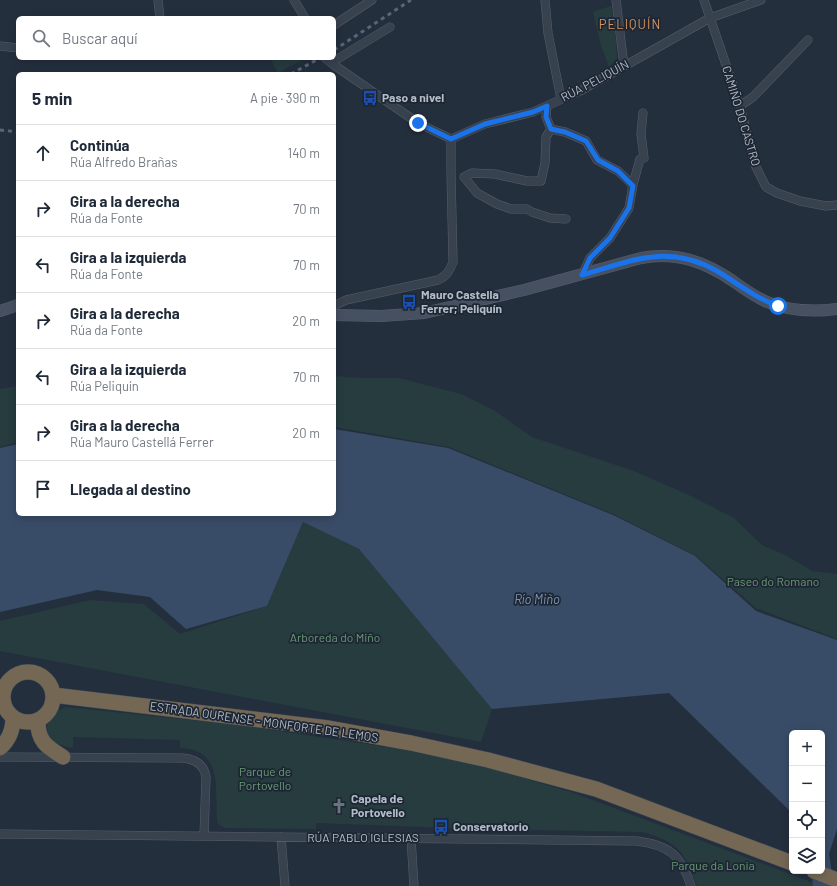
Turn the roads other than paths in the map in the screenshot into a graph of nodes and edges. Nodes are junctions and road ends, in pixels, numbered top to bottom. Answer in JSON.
{"nodes":[{"id":1,"x":158,"y":0,"type":"edge"},
{"id":2,"x":294,"y":0,"type":"edge"},
{"id":3,"x":372,"y":0,"type":"edge"},
{"id":4,"x":545,"y":0,"type":"edge"},
{"id":5,"x":616,"y":0,"type":"edge"},
{"id":6,"x":704,"y":0,"type":"edge"},
{"id":7,"x":761,"y":0,"type":"edge"},
{"id":8,"x":160,"y":16,"type":"edge"},
{"id":9,"x":304,"y":16,"type":"edge"},
{"id":10,"x":710,"y":18,"type":"junction"},
{"id":11,"x":336,"y":24,"type":"edge"},
{"id":12,"x":390,"y":27,"type":"dead end"},
{"id":13,"x":808,"y":40,"type":"dead end"},
{"id":14,"x":0,"y":46,"type":"edge"},
{"id":15,"x":16,"y":48,"type":"edge"},
{"id":16,"x":336,"y":57,"type":"edge"},
{"id":17,"x":328,"y":61,"type":"edge"},
{"id":18,"x":624,"y":66,"type":"junction"},
{"id":19,"x":561,"y":100,"type":"junction"},
{"id":20,"x":547,"y":106,"type":"junction"},
{"id":21,"x":740,"y":106,"type":"junction"},
{"id":22,"x":643,"y":113,"type":"dead end"},
{"id":23,"x":551,"y":129,"type":"junction"},
{"id":24,"x":451,"y":139,"type":"junction"},
{"id":25,"x":451,"y":173,"type":"junction"},
{"id":26,"x":464,"y":177,"type":"junction"},
{"id":27,"x":632,"y":188,"type":"junction"},
{"id":28,"x":837,"y":206,"type":"edge"},
{"id":29,"x":566,"y":219,"type":"dead end"},
{"id":30,"x":582,"y":275,"type":"junction"},
{"id":31,"x":336,"y":305,"type":"edge"},
{"id":32,"x":16,"y":306,"type":"edge"},
{"id":33,"x":837,"y":309,"type":"edge"},
{"id":34,"x":0,"y":310,"type":"edge"},
{"id":35,"x":336,"y":315,"type":"edge"},
{"id":36,"x":1,"y":695,"type":"edge"},
{"id":37,"x":53,"y":695,"type":"junction"},
{"id":38,"x":13,"y":718,"type":"junction"},
{"id":39,"x":38,"y":720,"type":"junction"},
{"id":40,"x":0,"y":748,"type":"edge"},
{"id":41,"x":0,"y":757,"type":"edge"},
{"id":42,"x":63,"y":757,"type":"junction"},
{"id":43,"x":0,"y":834,"type":"edge"},
{"id":44,"x":204,"y":836,"type":"junction"},
{"id":45,"x":281,"y":837,"type":"junction"},
{"id":46,"x":411,"y":838,"type":"junction"},
{"id":47,"x":789,"y":862,"type":"edge"},
{"id":48,"x":822,"y":874,"type":"edge"},
{"id":49,"x":837,"y":880,"type":"edge"},
{"id":50,"x":285,"y":886,"type":"edge"},
{"id":51,"x":414,"y":886,"type":"edge"},
{"id":52,"x":691,"y":886,"type":"edge"}],
"edges":[{"from":1,"to":8,"type":"street"},
{"from":2,"to":9,"type":"street"},
{"from":3,"to":11,"type":"street"},
{"from":4,"to":19,"type":"street"},
{"from":5,"to":18,"type":"street"},
{"from":6,"to":10,"type":"street","name":"CAMIÑO DO CASTRO"},
{"from":7,"to":10,"type":"street","name":"RÚA PELIQUÍN"},
{"from":10,"to":18,"type":"street","name":"RÚA PELIQUÍN"},
{"from":10,"to":21,"type":"street","name":"CAMIÑO DO CASTRO"},
{"from":12,"to":16,"type":"street"},
{"from":13,"to":21,"type":"street"},
{"from":14,"to":15,"type":"street"},
{"from":17,"to":24,"type":"street"},
{"from":18,"to":19,"type":"street","name":"RÚA PELIQUÍN"},
{"from":19,"to":20,"type":"street","name":"RÚA PELIQUÍN"},
{"from":20,"to":23,"type":"street"},
{"from":20,"to":24,"type":"street","name":"RÚA PELIQUÍN"},
{"from":21,"to":28,"type":"street","name":"CAMIÑO DO CASTRO"},
{"from":22,"to":27,"type":"street"},
{"from":23,"to":26,"type":"street"},
{"from":23,"to":27,"type":"street"},
{"from":24,"to":25,"type":"street"},
{"from":25,"to":26,"type":"street"},
{"from":25,"to":31,"type":"street"},
{"from":26,"to":29,"type":"street"},
{"from":27,"to":30,"type":"street"},
{"from":30,"to":33,"type":"street"},
{"from":30,"to":35,"type":"street"},
{"from":32,"to":34,"type":"street"},
{"from":36,"to":37,"type":"highway"},
{"from":36,"to":38,"type":"highway"},
{"from":37,"to":39,"type":"highway"},
{"from":37,"to":47,"type":"highway","name":"ESTRADA OURENSE - MONFORTE DE LEMOS"},
{"from":38,"to":39,"type":"highway"},
{"from":38,"to":40,"type":"highway"},
{"from":39,"to":42,"type":"highway"},
{"from":41,"to":42,"type":"street"},
{"from":42,"to":44,"type":"street"},
{"from":43,"to":44,"type":"street","name":"RÚA PABLO IGLESIAS"},
{"from":44,"to":45,"type":"street","name":"RÚA PABLO IGLESIAS"},
{"from":45,"to":46,"type":"street","name":"RÚA PABLO IGLESIAS"},
{"from":45,"to":50,"type":"street"},
{"from":46,"to":51,"type":"street"},
{"from":46,"to":52,"type":"street","name":"RÚA PABLO IGLESIAS"},
{"from":48,"to":49,"type":"highway"}]}
